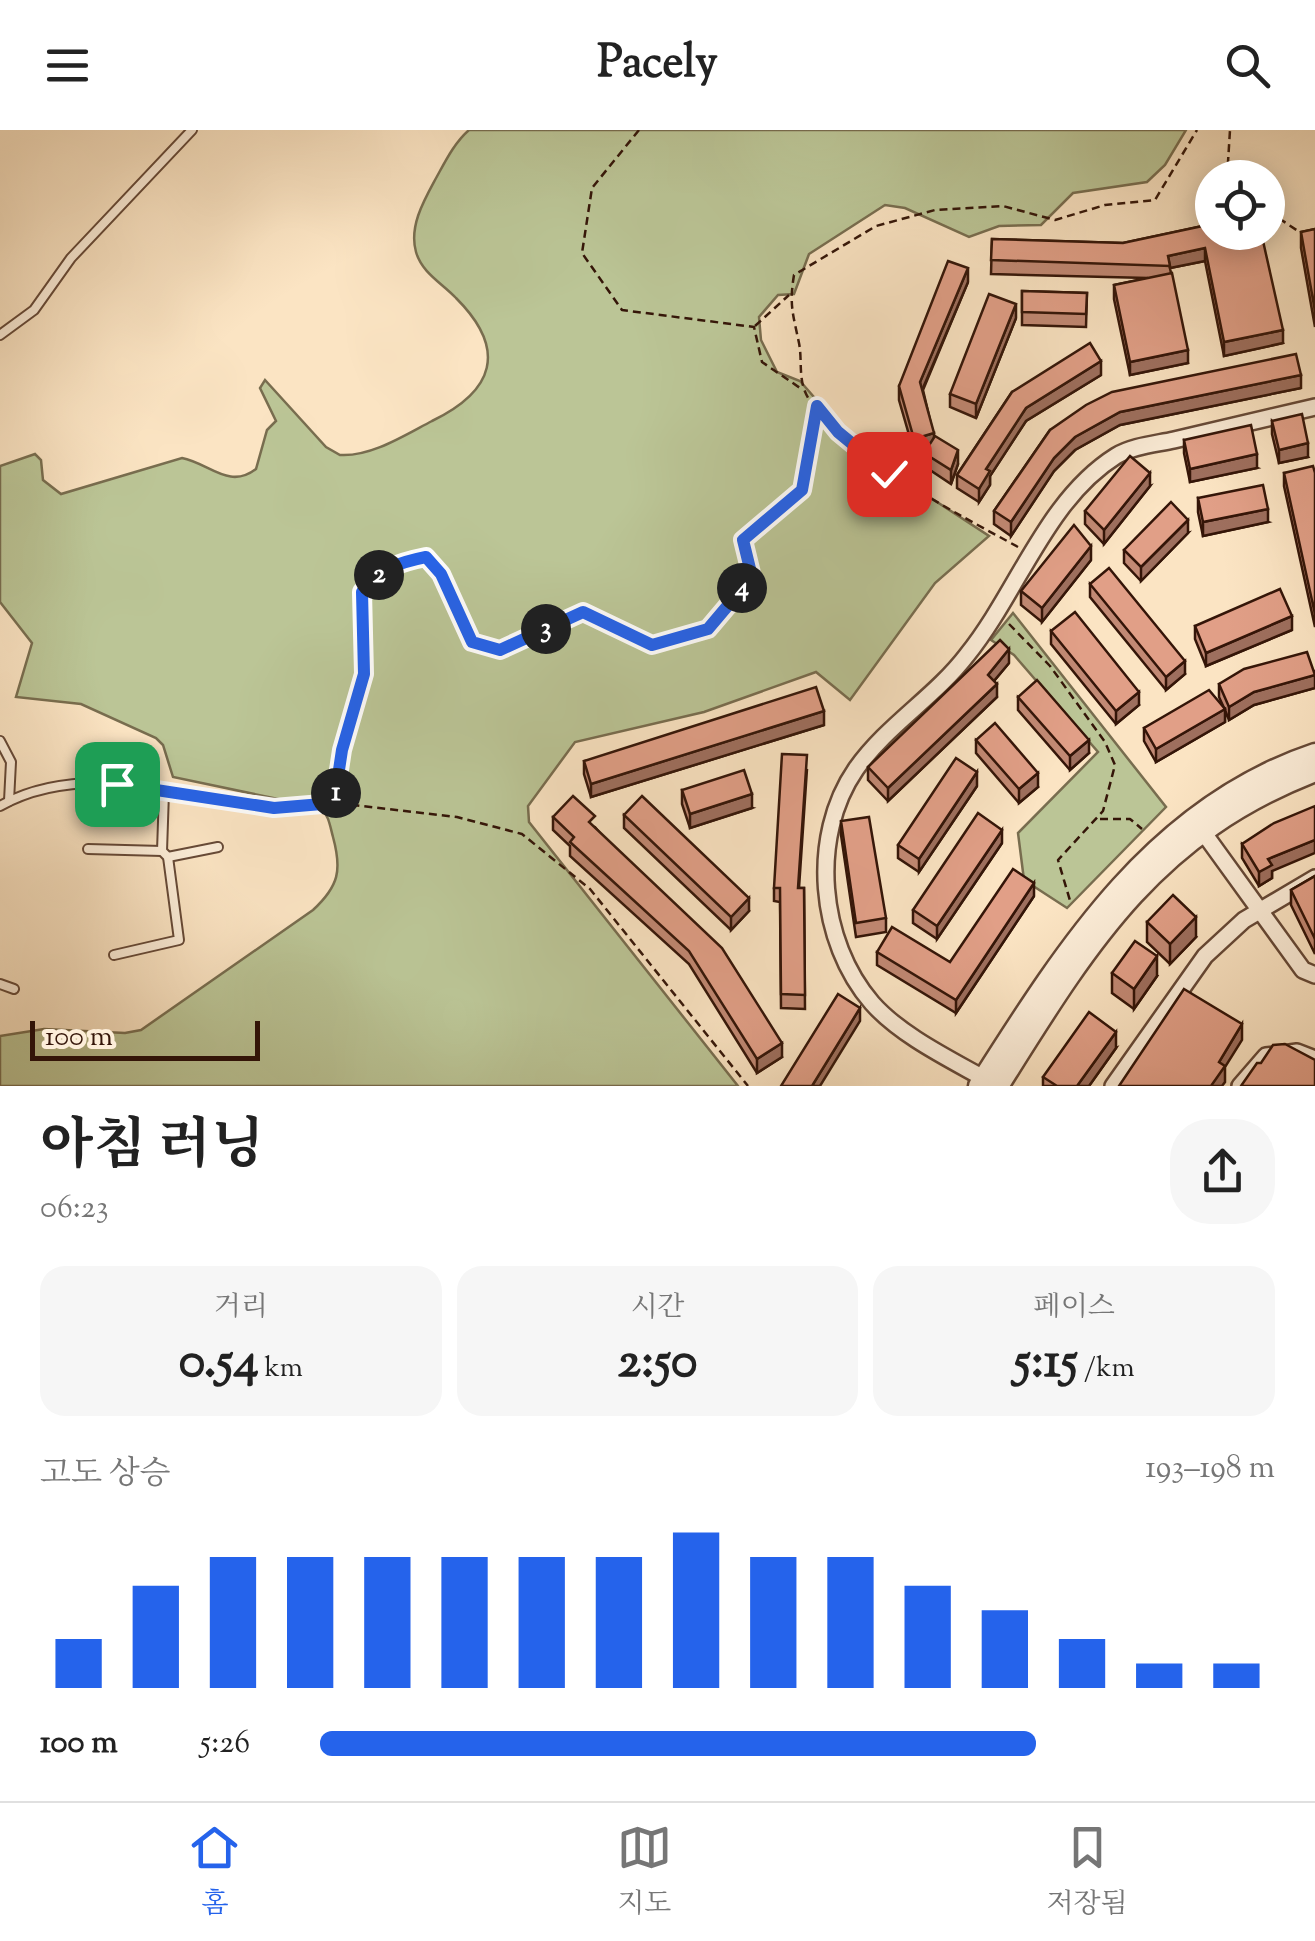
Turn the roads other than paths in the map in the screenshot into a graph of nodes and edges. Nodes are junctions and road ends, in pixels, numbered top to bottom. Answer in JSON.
{"nodes":[{"id":1,"x":192,"y":130,"type":"edge"},
{"id":2,"x":0,"y":335,"type":"edge"},
{"id":3,"x":1315,"y":407,"type":"edge"},
{"id":4,"x":0,"y":740,"type":"edge"},
{"id":5,"x":1315,"y":754,"type":"edge"},
{"id":6,"x":1315,"y":771,"type":"edge"},
{"id":7,"x":164,"y":792,"type":"junction"},
{"id":8,"x":4,"y":803,"type":"edge"},
{"id":9,"x":274,"y":808,"type":"road end"},
{"id":10,"x":1198,"y":825,"type":"junction"},
{"id":11,"x":218,"y":847,"type":"dead end"},
{"id":12,"x":88,"y":848,"type":"dead end"},
{"id":13,"x":165,"y":854,"type":"junction"},
{"id":14,"x":1315,"y":878,"type":"edge"},
{"id":15,"x":1262,"y":908,"type":"junction"},
{"id":16,"x":114,"y":954,"type":"dead end"},
{"id":17,"x":1315,"y":975,"type":"edge"},
{"id":18,"x":0,"y":984,"type":"edge"},
{"id":19,"x":14,"y":989,"type":"dead end"},
{"id":20,"x":1315,"y":1059,"type":"edge"},
{"id":21,"x":989,"y":1084,"type":"edge"},
{"id":22,"x":1112,"y":1086,"type":"edge"},
{"id":23,"x":1240,"y":1086,"type":"edge"}],
"edges":[{"from":1,"to":2,"type":"lane"},
{"from":3,"to":21,"type":"street"},
{"from":4,"to":8,"type":"lane"},
{"from":5,"to":10,"type":"street"},
{"from":6,"to":10,"type":"street"},
{"from":7,"to":8,"type":"lane"},
{"from":7,"to":9,"type":"lane"},
{"from":7,"to":13,"type":"lane"},
{"from":10,"to":15,"type":"street"},
{"from":10,"to":21,"type":"street"},
{"from":11,"to":13,"type":"lane"},
{"from":12,"to":13,"type":"lane"},
{"from":13,"to":16,"type":"lane"},
{"from":14,"to":15,"type":"street"},
{"from":15,"to":17,"type":"street"},
{"from":15,"to":22,"type":"street"},
{"from":18,"to":19,"type":"lane"},
{"from":20,"to":23,"type":"street"}]}
